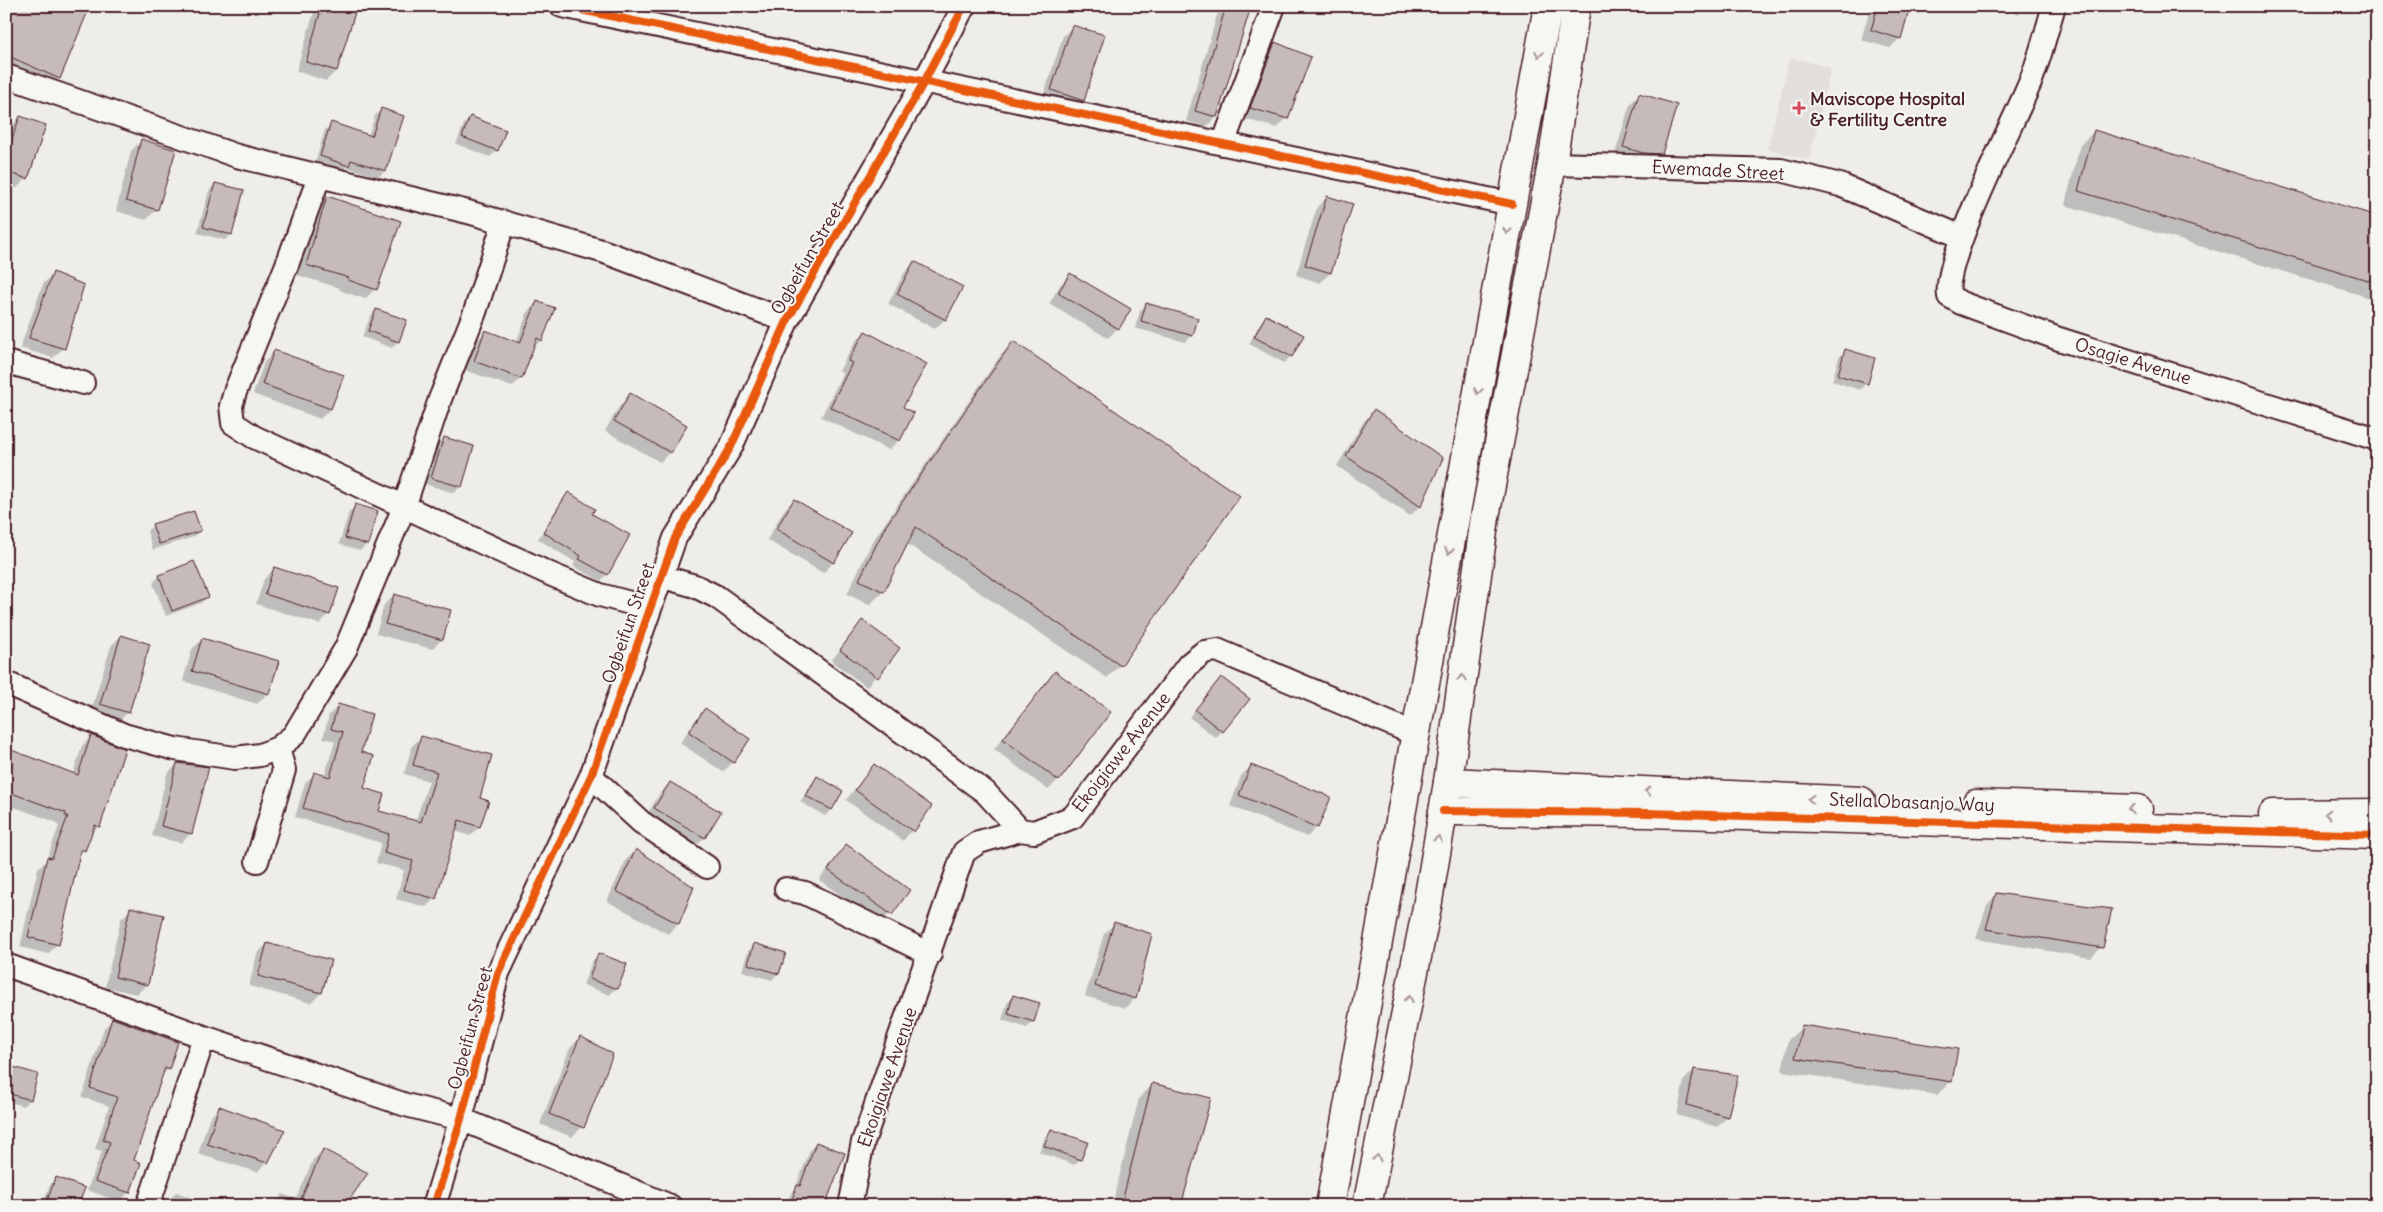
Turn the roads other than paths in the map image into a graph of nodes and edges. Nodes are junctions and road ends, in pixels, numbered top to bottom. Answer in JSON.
{"nodes":[{"id":1,"x":964,"y":6,"type":"edge"},
{"id":2,"x":1274,"y":6,"type":"edge"},
{"id":3,"x":1548,"y":6,"type":"edge"},
{"id":4,"x":1576,"y":6,"type":"edge"},
{"id":5,"x":2054,"y":6,"type":"edge"},
{"id":6,"x":574,"y":8,"type":"edge"},
{"id":7,"x":6,"y":76,"type":"edge"},
{"id":8,"x":924,"y":82,"type":"junction"},
{"id":9,"x":1223,"y":144,"type":"junction"},
{"id":10,"x":1552,"y":164,"type":"junction"},
{"id":11,"x":319,"y":177,"type":"junction"},
{"id":12,"x":1512,"y":204,"type":"junction"},
{"id":13,"x":504,"y":222,"type":"junction"},
{"id":14,"x":1962,"y":237,"type":"junction"},
{"id":15,"x":787,"y":321,"type":"junction"},
{"id":16,"x":6,"y":362,"type":"edge"},
{"id":17,"x":82,"y":383,"type":"dead end"},
{"id":18,"x":2377,"y":439,"type":"edge"},
{"id":19,"x":404,"y":507,"type":"junction"},
{"id":20,"x":660,"y":576,"type":"junction"},
{"id":21,"x":649,"y":608,"type":"junction"},
{"id":22,"x":6,"y":683,"type":"edge"},
{"id":23,"x":1415,"y":734,"type":"junction"},
{"id":24,"x":278,"y":748,"type":"junction"},
{"id":25,"x":591,"y":776,"type":"junction"},
{"id":26,"x":1448,"y":782,"type":"junction"},
{"id":27,"x":1443,"y":811,"type":"junction"},
{"id":28,"x":2377,"y":813,"type":"edge"},
{"id":29,"x":1020,"y":830,"type":"junction"},
{"id":30,"x":2377,"y":835,"type":"edge"},
{"id":31,"x":257,"y":861,"type":"dead end"},
{"id":32,"x":707,"y":867,"type":"dead end"},
{"id":33,"x":786,"y":889,"type":"dead end"},
{"id":34,"x":930,"y":954,"type":"junction"},
{"id":35,"x":6,"y":965,"type":"edge"},
{"id":36,"x":204,"y":1038,"type":"junction"},
{"id":37,"x":461,"y":1119,"type":"junction"},
{"id":38,"x":148,"y":1206,"type":"edge"},
{"id":39,"x":434,"y":1206,"type":"edge"},
{"id":40,"x":670,"y":1206,"type":"edge"},
{"id":41,"x":850,"y":1206,"type":"edge"},
{"id":42,"x":1330,"y":1206,"type":"edge"},
{"id":43,"x":1367,"y":1206,"type":"edge"}],
"edges":[{"from":1,"to":8,"type":"street","name":"Ogbeifun Street"},
{"from":2,"to":9,"type":"street"},
{"from":3,"to":12,"type":"main road","one_way":true},
{"from":4,"to":10,"type":"main road"},
{"from":5,"to":14,"type":"street"},
{"from":6,"to":8,"type":"street"},
{"from":7,"to":11,"type":"street"},
{"from":8,"to":9,"type":"street"},
{"from":8,"to":15,"type":"street","name":"Ogbeifun Street"},
{"from":9,"to":12,"type":"street"},
{"from":10,"to":14,"type":"street","name":"Ewemade Street"},
{"from":26,"to":10,"type":"main road","one_way":true},
{"from":11,"to":13,"type":"street"},
{"from":11,"to":19,"type":"street"},
{"from":12,"to":23,"type":"main road","one_way":true},
{"from":13,"to":15,"type":"street"},
{"from":13,"to":19,"type":"street"},
{"from":14,"to":18,"type":"street","name":"Osagie Avenue"},
{"from":15,"to":20,"type":"street","name":"Ogbeifun Street"},
{"from":16,"to":17,"type":"street"},
{"from":19,"to":21,"type":"street"},
{"from":19,"to":24,"type":"street"},
{"from":20,"to":21,"type":"street","name":"Ogbeifun Street"},
{"from":20,"to":29,"type":"street"},
{"from":21,"to":25,"type":"street","name":"Ogbeifun Street"},
{"from":22,"to":24,"type":"street"},
{"from":23,"to":29,"type":"street","name":"Ekoigiawe Avenue"},
{"from":23,"to":42,"type":"main road"},
{"from":24,"to":31,"type":"street"},
{"from":25,"to":32,"type":"street"},
{"from":25,"to":37,"type":"street","name":"Ogbeifun Street"},
{"from":26,"to":27,"type":"main road"},
{"from":28,"to":26,"type":"main road","name":"Stella Obasanjo Way","one_way":true},
{"from":27,"to":30,"type":"main road"},
{"from":43,"to":27,"type":"main road","one_way":true},
{"from":29,"to":34,"type":"street","name":"Ekoigiawe Avenue"},
{"from":33,"to":34,"type":"street"},
{"from":34,"to":41,"type":"street","name":"Ekoigiawe Avenue"},
{"from":35,"to":36,"type":"street"},
{"from":36,"to":37,"type":"street"},
{"from":36,"to":38,"type":"street"},
{"from":37,"to":39,"type":"street","name":"Ogbeifun Street"},
{"from":37,"to":40,"type":"street"}]}
